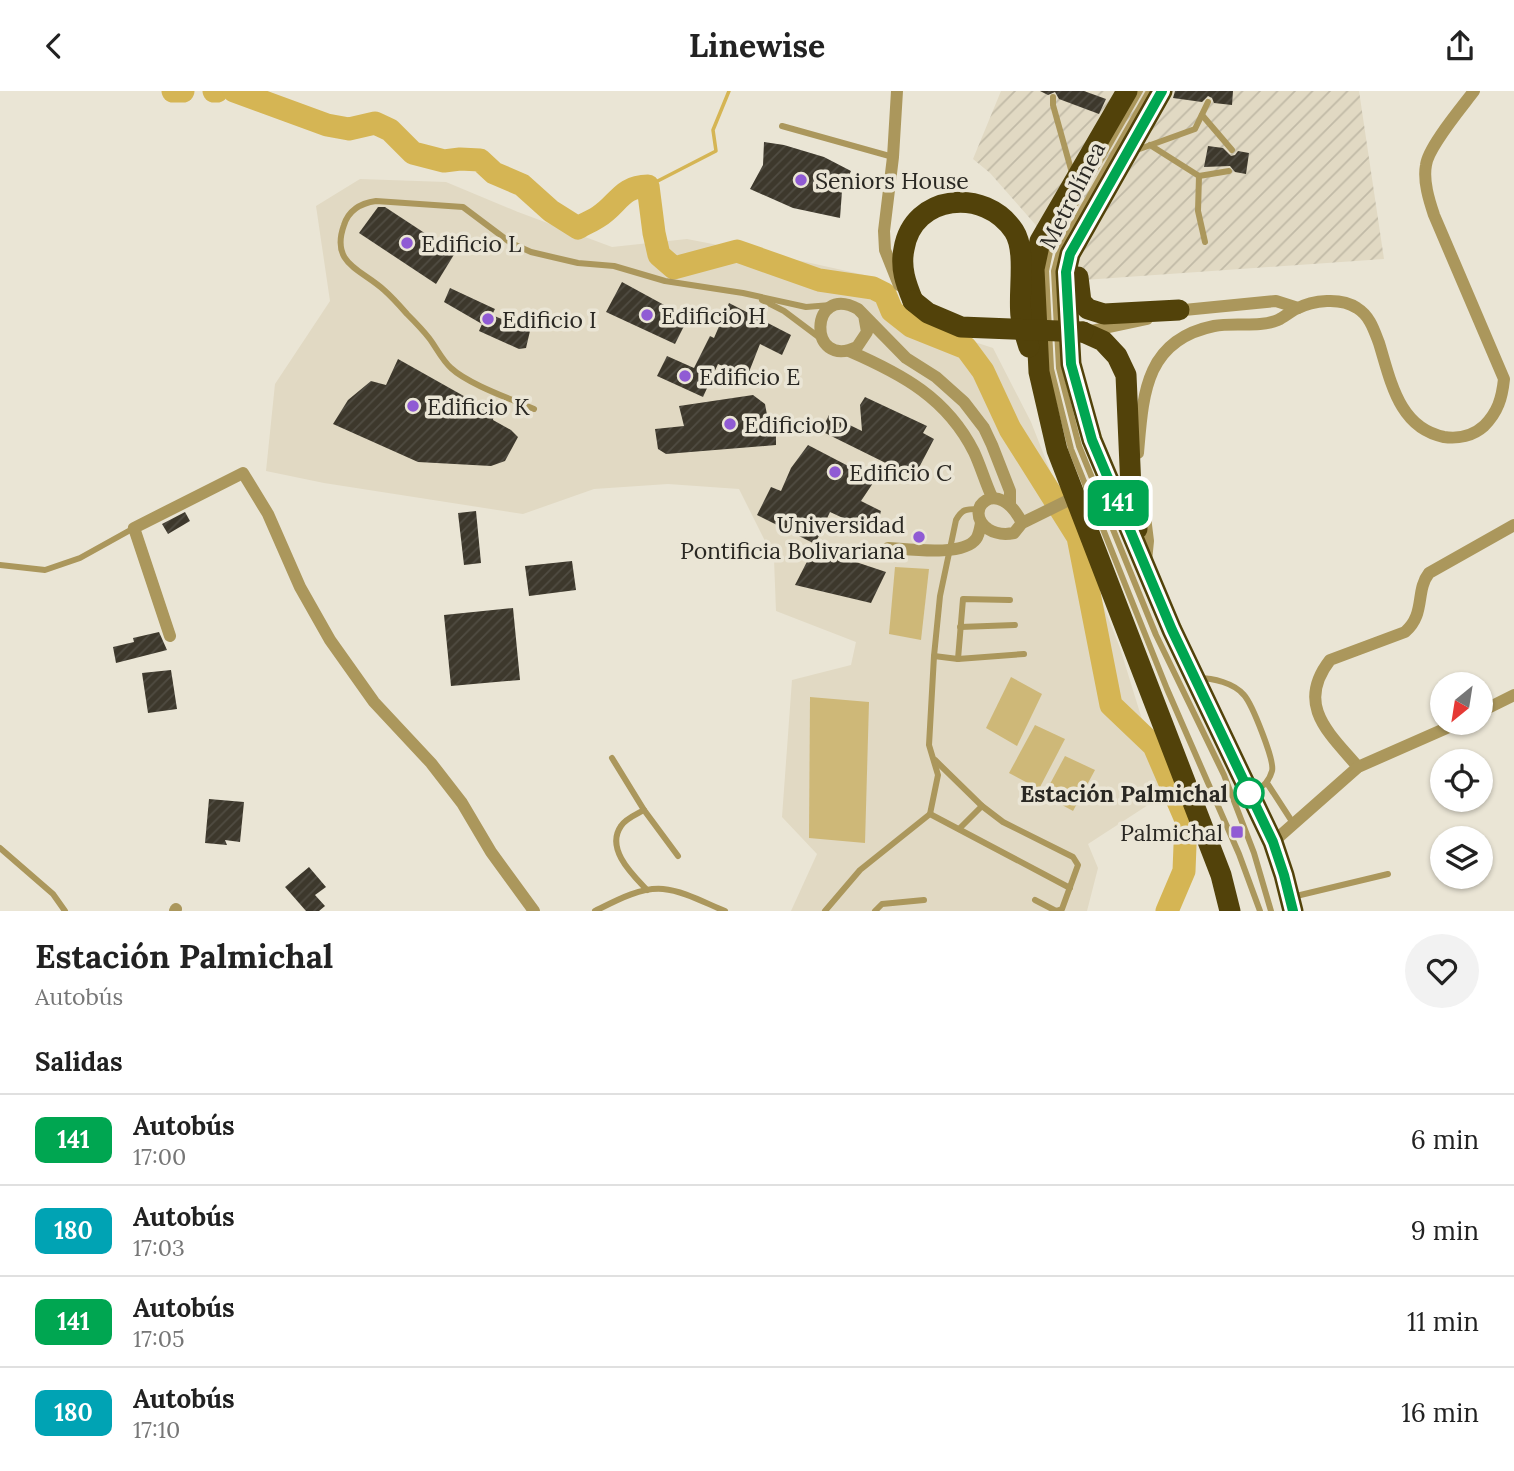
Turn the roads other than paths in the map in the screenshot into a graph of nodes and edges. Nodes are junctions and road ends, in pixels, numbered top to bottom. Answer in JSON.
{"nodes":[{"id":1,"x":897,"y":91,"type":"edge"},
{"id":2,"x":1127,"y":91,"type":"edge"},
{"id":3,"x":1140,"y":91,"type":"edge"},
{"id":4,"x":1149,"y":91,"type":"edge"},
{"id":5,"x":1162,"y":91,"type":"edge"},
{"id":6,"x":1474,"y":91,"type":"edge"},
{"id":7,"x":1053,"y":97,"type":"dead end"},
{"id":8,"x":1208,"y":102,"type":"dead end"},
{"id":9,"x":1202,"y":115,"type":"junction"},
{"id":10,"x":782,"y":126,"type":"dead end"},
{"id":11,"x":1150,"y":145,"type":"junction"},
{"id":12,"x":1232,"y":150,"type":"dead end"},
{"id":13,"x":1125,"y":155,"type":"junction"},
{"id":14,"x":893,"y":157,"type":"junction"},
{"id":15,"x":1229,"y":171,"type":"dead end"},
{"id":16,"x":1199,"y":176,"type":"junction"},
{"id":17,"x":1075,"y":182,"type":"junction"},
{"id":18,"x":1077,"y":240,"type":"junction"},
{"id":19,"x":1205,"y":242,"type":"dead end"},
{"id":20,"x":750,"y":295,"type":"junction"},
{"id":21,"x":913,"y":301,"type":"junction"},
{"id":22,"x":835,"y":305,"type":"junction"},
{"id":23,"x":1298,"y":308,"type":"junction"},
{"id":24,"x":1178,"y":310,"type":"junction"},
{"id":25,"x":864,"y":315,"type":"junction"},
{"id":26,"x":1083,"y":332,"type":"junction"},
{"id":27,"x":822,"y":339,"type":"junction"},
{"id":28,"x":849,"y":351,"type":"junction"},
{"id":29,"x":1039,"y":372,"type":"junction"},
{"id":30,"x":534,"y":409,"type":"dead end"},
{"id":31,"x":992,"y":497,"type":"junction"},
{"id":32,"x":1069,"y":500,"type":"junction"},
{"id":33,"x":1010,"y":504,"type":"junction"},
{"id":34,"x":978,"y":509,"type":"junction"},
{"id":35,"x":981,"y":523,"type":"junction"},
{"id":36,"x":1022,"y":523,"type":"junction"},
{"id":37,"x":1514,"y":525,"type":"edge"},
{"id":38,"x":134,"y":528,"type":"junction"},
{"id":39,"x":888,"y":548,"type":"dead end"},
{"id":40,"x":950,"y":550,"type":"junction"},
{"id":41,"x":0,"y":565,"type":"edge"},
{"id":42,"x":1145,"y":568,"type":"junction"},
{"id":43,"x":1010,"y":600,"type":"dead end"},
{"id":44,"x":1015,"y":625,"type":"dead end"},
{"id":45,"x":960,"y":627,"type":"junction"},
{"id":46,"x":170,"y":636,"type":"dead end"},
{"id":47,"x":1024,"y":654,"type":"dead end"},
{"id":48,"x":934,"y":656,"type":"junction"},
{"id":49,"x":958,"y":659,"type":"junction"},
{"id":50,"x":1195,"y":678,"type":"junction"},
{"id":51,"x":1514,"y":695,"type":"edge"},
{"id":52,"x":1493,"y":706,"type":"edge"},
{"id":53,"x":1431,"y":735,"type":"edge"},
{"id":54,"x":612,"y":758,"type":"dead end"},
{"id":55,"x":933,"y":759,"type":"junction"},
{"id":56,"x":1359,"y":767,"type":"junction"},
{"id":57,"x":1259,"y":789,"type":"junction"},
{"id":58,"x":982,"y":806,"type":"junction"},
{"id":59,"x":644,"y":810,"type":"junction"},
{"id":60,"x":930,"y":814,"type":"junction"},
{"id":61,"x":1293,"y":823,"type":"junction"},
{"id":62,"x":959,"y":829,"type":"junction"},
{"id":63,"x":1273,"y":842,"type":"junction"},
{"id":64,"x":0,"y":848,"type":"edge"},
{"id":65,"x":678,"y":856,"type":"dead end"},
{"id":66,"x":1388,"y":874,"type":"dead end"},
{"id":67,"x":1070,"y":888,"type":"junction"},
{"id":68,"x":647,"y":890,"type":"junction"},
{"id":69,"x":924,"y":900,"type":"dead end"},
{"id":70,"x":1035,"y":900,"type":"dead end"},
{"id":71,"x":1292,"y":904,"type":"edge"},
{"id":72,"x":65,"y":911,"type":"edge"},
{"id":73,"x":534,"y":911,"type":"edge"},
{"id":74,"x":595,"y":911,"type":"edge"},
{"id":75,"x":725,"y":911,"type":"edge"},
{"id":76,"x":825,"y":911,"type":"edge"},
{"id":77,"x":875,"y":911,"type":"edge"},
{"id":78,"x":1230,"y":911,"type":"edge"},
{"id":79,"x":1260,"y":911,"type":"edge"},
{"id":80,"x":1271,"y":911,"type":"edge"}],
"edges":[{"from":1,"to":14,"type":"street"},
{"from":2,"to":17,"type":"highway"},
{"from":3,"to":79,"type":"lane","name":"Metrolínea"},
{"from":4,"to":80,"type":"lane","name":"Metrolínea"},
{"from":5,"to":13,"type":"highway"},
{"from":6,"to":23,"type":"street"},
{"from":7,"to":17,"type":"lane"},
{"from":8,"to":9,"type":"lane"},
{"from":9,"to":11,"type":"lane"},
{"from":9,"to":12,"type":"lane"},
{"from":10,"to":14,"type":"lane"},
{"from":11,"to":13,"type":"lane"},
{"from":11,"to":16,"type":"lane"},
{"from":13,"to":18,"type":"highway"},
{"from":14,"to":21,"type":"street"},
{"from":15,"to":16,"type":"lane"},
{"from":16,"to":19,"type":"lane"},
{"from":17,"to":29,"type":"highway"},
{"from":18,"to":24,"type":"highway"},
{"from":18,"to":42,"type":"highway"},
{"from":20,"to":22,"type":"lane"},
{"from":20,"to":27,"type":"lane"},
{"from":20,"to":30,"type":"lane"},
{"from":21,"to":26,"type":"highway","bridge":true},
{"from":21,"to":29,"type":"highway"},
{"from":22,"to":25,"type":"street"},
{"from":22,"to":27,"type":"street"},
{"from":23,"to":24,"type":"street"},
{"from":23,"to":42,"type":"street"},
{"from":24,"to":26,"type":"street"},
{"from":25,"to":28,"type":"street"},
{"from":25,"to":33,"type":"street"},
{"from":26,"to":42,"type":"highway"},
{"from":27,"to":28,"type":"street"},
{"from":28,"to":31,"type":"street"},
{"from":29,"to":32,"type":"highway"},
{"from":31,"to":33,"type":"street"},
{"from":31,"to":34,"type":"street"},
{"from":32,"to":36,"type":"street"},
{"from":32,"to":78,"type":"highway"},
{"from":33,"to":36,"type":"street"},
{"from":34,"to":35,"type":"street"},
{"from":34,"to":40,"type":"lane"},
{"from":35,"to":36,"type":"street"},
{"from":35,"to":40,"type":"street"},
{"from":37,"to":56,"type":"street"},
{"from":38,"to":41,"type":"lane"},
{"from":38,"to":46,"type":"street"},
{"from":38,"to":73,"type":"street"},
{"from":39,"to":40,"type":"street"},
{"from":40,"to":48,"type":"lane"},
{"from":42,"to":50,"type":"highway"},
{"from":43,"to":45,"type":"lane"},
{"from":44,"to":45,"type":"lane"},
{"from":45,"to":49,"type":"lane"},
{"from":47,"to":49,"type":"lane"},
{"from":48,"to":49,"type":"lane"},
{"from":48,"to":55,"type":"lane"},
{"from":50,"to":57,"type":"highway"},
{"from":50,"to":57,"type":"lane"},
{"from":51,"to":52,"type":"street"},
{"from":53,"to":56,"type":"street"},
{"from":54,"to":59,"type":"lane"},
{"from":55,"to":58,"type":"lane"},
{"from":55,"to":60,"type":"lane"},
{"from":56,"to":61,"type":"street"},
{"from":57,"to":61,"type":"lane"},
{"from":57,"to":63,"type":"highway"},
{"from":58,"to":62,"type":"lane"},
{"from":58,"to":67,"type":"lane"},
{"from":59,"to":65,"type":"lane"},
{"from":59,"to":68,"type":"lane"},
{"from":60,"to":62,"type":"lane"},
{"from":60,"to":76,"type":"lane"},
{"from":61,"to":63,"type":"street"},
{"from":62,"to":67,"type":"lane"},
{"from":63,"to":71,"type":"highway"},
{"from":64,"to":72,"type":"lane"},
{"from":66,"to":71,"type":"lane"},
{"from":67,"to":70,"type":"lane"},
{"from":68,"to":74,"type":"lane"},
{"from":68,"to":75,"type":"lane"},
{"from":69,"to":77,"type":"lane"}]}
